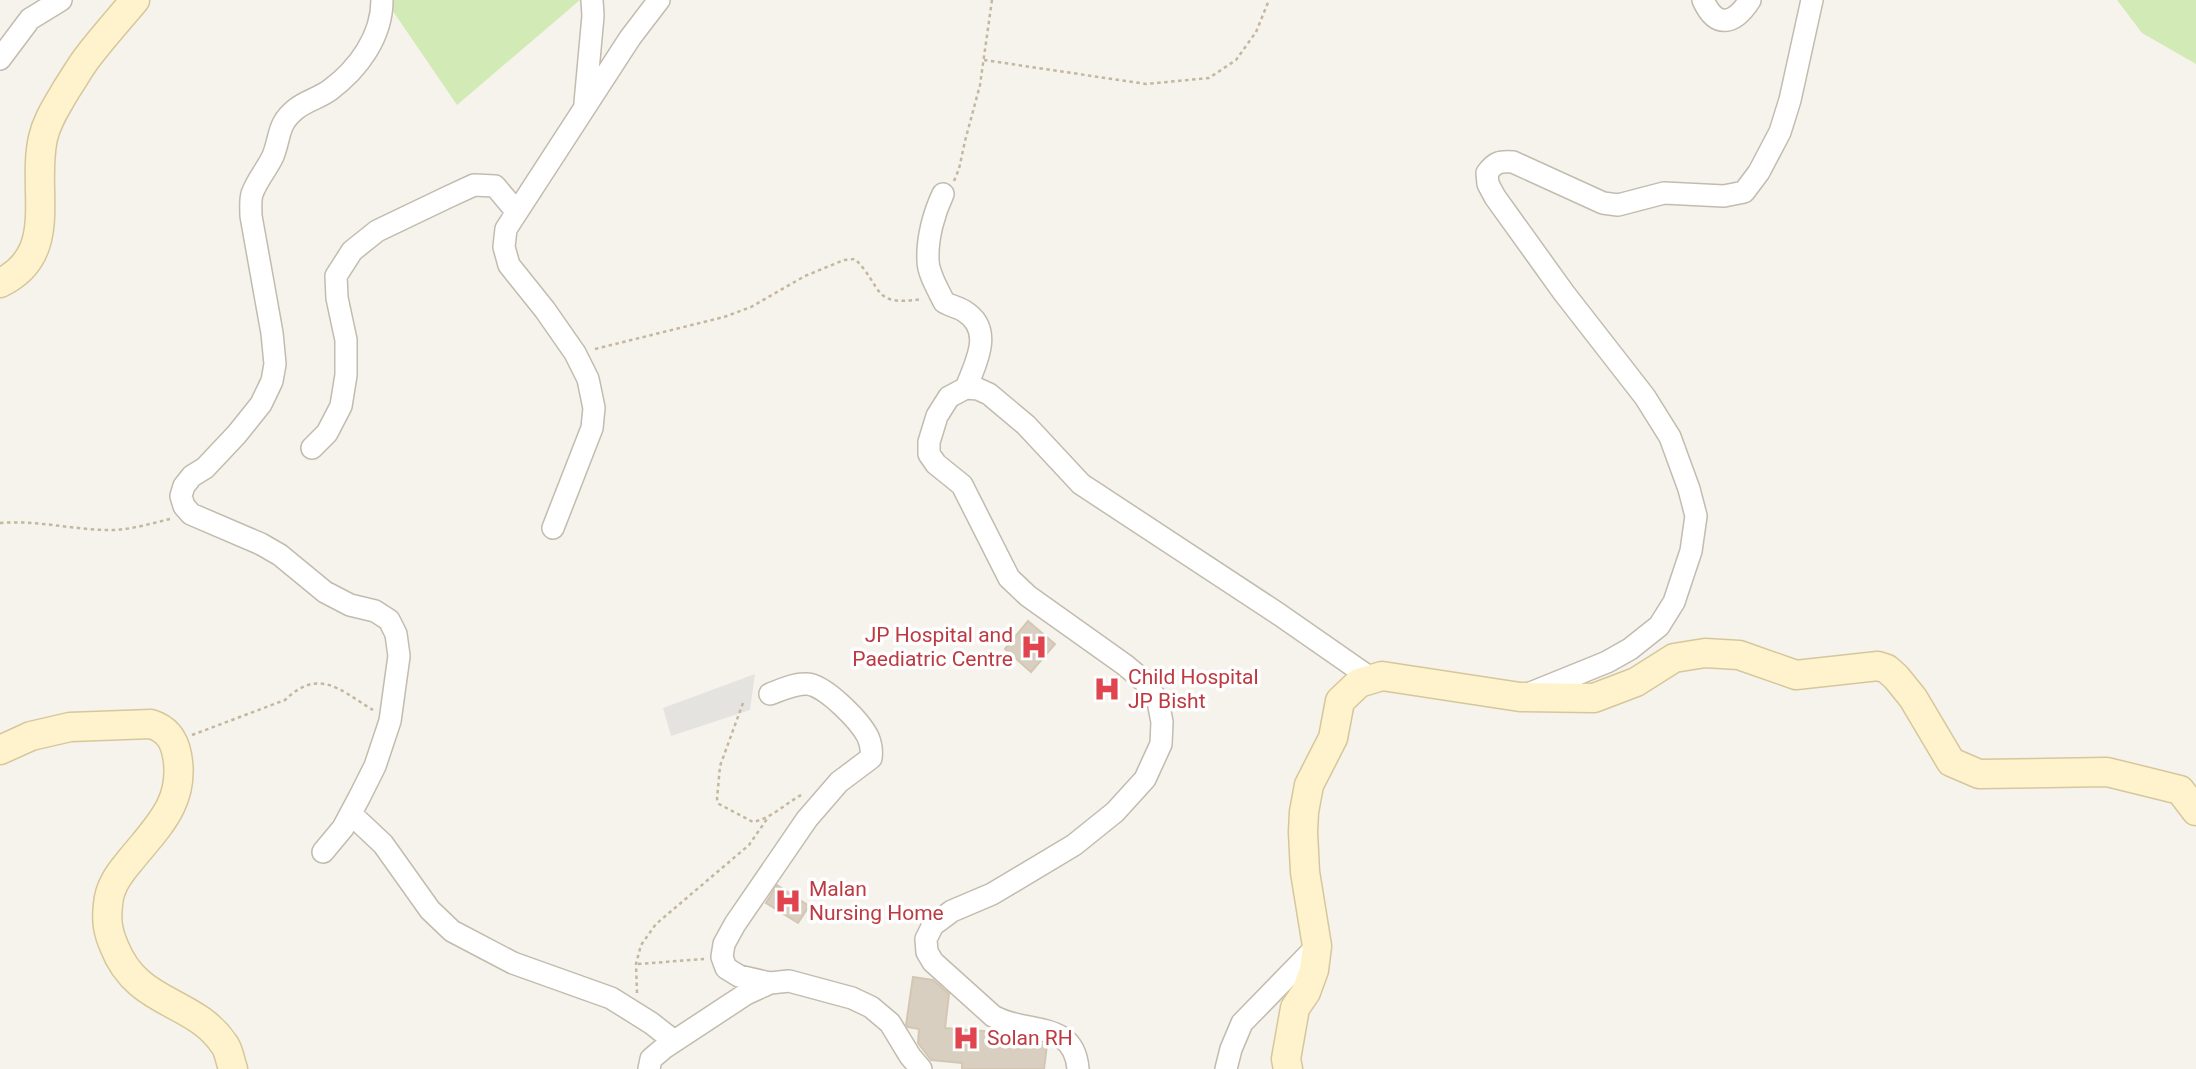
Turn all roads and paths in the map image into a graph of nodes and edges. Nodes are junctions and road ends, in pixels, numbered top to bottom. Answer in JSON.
{"nodes":[{"id":1,"x":61,"y":0,"type":"edge"},
{"id":2,"x":135,"y":0,"type":"edge"},
{"id":3,"x":382,"y":0,"type":"edge"},
{"id":4,"x":592,"y":0,"type":"edge"},
{"id":5,"x":659,"y":0,"type":"edge"},
{"id":6,"x":992,"y":0,"type":"edge"},
{"id":7,"x":1269,"y":0,"type":"edge"},
{"id":8,"x":1703,"y":0,"type":"edge"},
{"id":9,"x":1750,"y":0,"type":"edge"},
{"id":10,"x":1812,"y":0,"type":"edge"},
{"id":11,"x":0,"y":59,"type":"edge"},
{"id":12,"x":984,"y":60,"type":"junction"},
{"id":13,"x":584,"y":108,"type":"junction"},
{"id":14,"x":943,"y":194,"type":"joint"},
{"id":15,"x":516,"y":212,"type":"junction"},
{"id":16,"x":0,"y":283,"type":"edge"},
{"id":17,"x":940,"y":295,"type":"junction"},
{"id":18,"x":575,"y":354,"type":"junction"},
{"id":19,"x":966,"y":388,"type":"junction"},
{"id":20,"x":312,"y":448,"type":"dead end"},
{"id":21,"x":191,"y":514,"type":"junction"},
{"id":22,"x":0,"y":523,"type":"edge"},
{"id":23,"x":553,"y":528,"type":"dead end"},
{"id":24,"x":1372,"y":679,"type":"junction"},
{"id":25,"x":770,"y":694,"type":"dead end"},
{"id":26,"x":1520,"y":697,"type":"junction"},
{"id":27,"x":743,"y":703,"type":"dead end"},
{"id":28,"x":390,"y":720,"type":"junction"},
{"id":29,"x":173,"y":742,"type":"junction"},
{"id":30,"x":0,"y":750,"type":"edge"},
{"id":31,"x":808,"y":791,"type":"dead end"},
{"id":32,"x":2196,"y":811,"type":"edge"},
{"id":33,"x":351,"y":814,"type":"junction"},
{"id":34,"x":768,"y":816,"type":"junction"},
{"id":35,"x":323,"y":852,"type":"dead end"},
{"id":36,"x":1317,"y":946,"type":"junction"},
{"id":37,"x":722,"y":957,"type":"junction"},
{"id":38,"x":636,"y":964,"type":"junction"},
{"id":39,"x":770,"y":983,"type":"junction"},
{"id":40,"x":637,"y":1014,"type":"junction"},
{"id":41,"x":674,"y":1041,"type":"junction"},
{"id":42,"x":233,"y":1069,"type":"edge"},
{"id":43,"x":649,"y":1069,"type":"edge"},
{"id":44,"x":921,"y":1069,"type":"edge"},
{"id":45,"x":1078,"y":1069,"type":"edge"},
{"id":46,"x":1226,"y":1069,"type":"edge"},
{"id":47,"x":1288,"y":1069,"type":"edge"}],
"edges":[{"from":1,"to":11,"type":"street"},
{"from":2,"to":16,"type":"main road"},
{"from":3,"to":21,"type":"street"},
{"from":4,"to":13,"type":"street"},
{"from":5,"to":13,"type":"street"},
{"from":6,"to":12,"type":"path"},
{"from":7,"to":12,"type":"path"},
{"from":8,"to":9,"type":"street"},
{"from":10,"to":26,"type":"street"},
{"from":12,"to":14,"type":"path"},
{"from":13,"to":15,"type":"street"},
{"from":14,"to":17,"type":"street"},
{"from":15,"to":18,"type":"street"},
{"from":15,"to":20,"type":"street"},
{"from":17,"to":18,"type":"path"},
{"from":17,"to":19,"type":"street"},
{"from":18,"to":23,"type":"street"},
{"from":19,"to":24,"type":"street"},
{"from":19,"to":45,"type":"street"},
{"from":21,"to":22,"type":"path"},
{"from":21,"to":28,"type":"street"},
{"from":24,"to":26,"type":"main road"},
{"from":24,"to":36,"type":"main road"},
{"from":25,"to":37,"type":"street"},
{"from":26,"to":32,"type":"main road"},
{"from":27,"to":34,"type":"path"},
{"from":28,"to":29,"type":"path"},
{"from":28,"to":33,"type":"street"},
{"from":29,"to":30,"type":"main road"},
{"from":29,"to":42,"type":"main road"},
{"from":31,"to":34,"type":"path"},
{"from":33,"to":35,"type":"street"},
{"from":33,"to":40,"type":"street"},
{"from":34,"to":38,"type":"path"},
{"from":36,"to":46,"type":"street"},
{"from":36,"to":47,"type":"main road"},
{"from":37,"to":38,"type":"path"},
{"from":37,"to":39,"type":"street"},
{"from":38,"to":40,"type":"path"},
{"from":39,"to":41,"type":"street"},
{"from":39,"to":44,"type":"street"},
{"from":40,"to":41,"type":"street"},
{"from":41,"to":43,"type":"street"}]}
